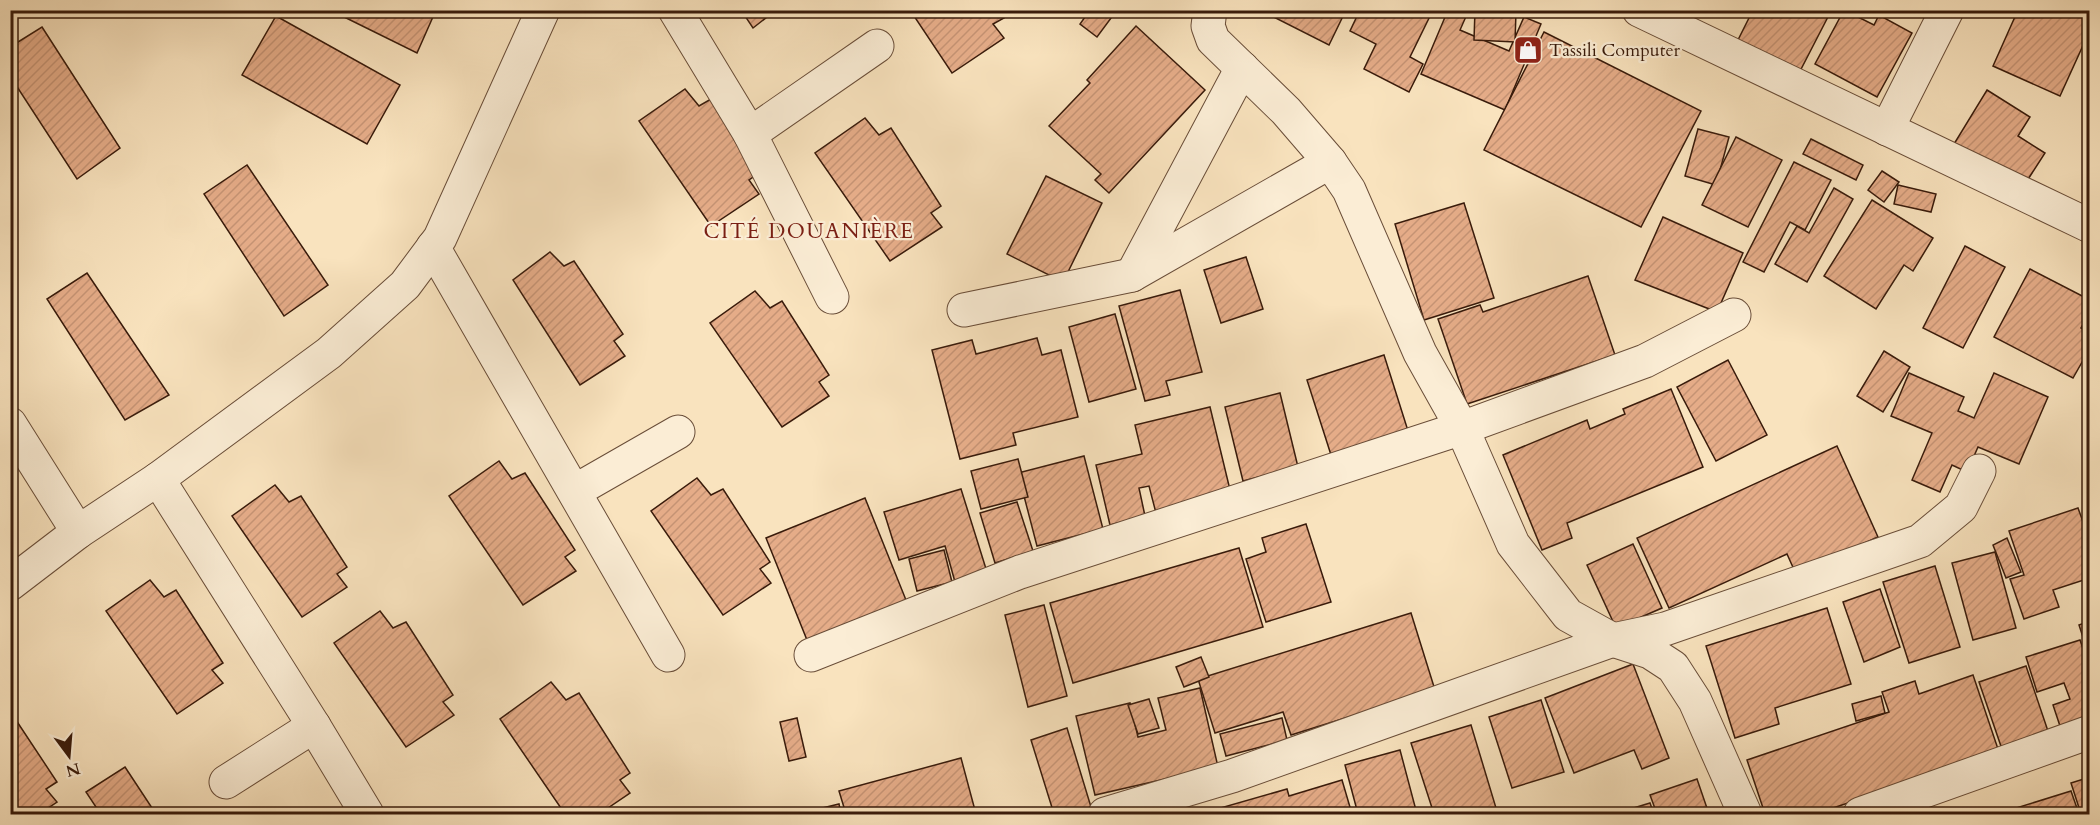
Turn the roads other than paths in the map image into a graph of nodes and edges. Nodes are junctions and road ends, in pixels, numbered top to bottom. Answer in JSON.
{"nodes":[{"id":1,"x":543,"y":10,"type":"edge"},
{"id":2,"x":675,"y":10,"type":"edge"},
{"id":3,"x":1210,"y":10,"type":"edge"},
{"id":4,"x":1639,"y":10,"type":"edge"},
{"id":5,"x":1947,"y":10,"type":"edge"},
{"id":6,"x":877,"y":46,"type":"dead end"},
{"id":7,"x":1242,"y":68,"type":"junction"},
{"id":8,"x":1887,"y":129,"type":"junction"},
{"id":9,"x":750,"y":134,"type":"junction"},
{"id":10,"x":1330,"y":162,"type":"junction"},
{"id":11,"x":2090,"y":226,"type":"edge"},
{"id":12,"x":433,"y":247,"type":"junction"},
{"id":13,"x":1132,"y":275,"type":"junction"},
{"id":14,"x":832,"y":297,"type":"dead end"},
{"id":15,"x":964,"y":310,"type":"dead end"},
{"id":16,"x":1734,"y":315,"type":"dead end"},
{"id":17,"x":10,"y":424,"type":"edge"},
{"id":18,"x":1461,"y":428,"type":"junction"},
{"id":19,"x":678,"y":432,"type":"dead end"},
{"id":20,"x":1979,"y":471,"type":"dead end"},
{"id":21,"x":158,"y":479,"type":"junction"},
{"id":22,"x":576,"y":491,"type":"junction"},
{"id":23,"x":78,"y":532,"type":"junction"},
{"id":24,"x":10,"y":584,"type":"edge"},
{"id":25,"x":1613,"y":640,"type":"junction"},
{"id":26,"x":668,"y":655,"type":"dead end"},
{"id":27,"x":811,"y":655,"type":"dead end"},
{"id":28,"x":314,"y":726,"type":"junction"},
{"id":29,"x":2090,"y":732,"type":"edge"},
{"id":30,"x":226,"y":782,"type":"dead end"},
{"id":31,"x":367,"y":814,"type":"edge"},
{"id":32,"x":1105,"y":814,"type":"edge"},
{"id":33,"x":1745,"y":814,"type":"edge"},
{"id":34,"x":1860,"y":814,"type":"edge"}],
"edges":[{"from":1,"to":12,"type":"street"},
{"from":2,"to":9,"type":"street"},
{"from":3,"to":7,"type":"street"},
{"from":4,"to":8,"type":"street"},
{"from":5,"to":8,"type":"street"},
{"from":6,"to":9,"type":"street"},
{"from":7,"to":10,"type":"street"},
{"from":7,"to":13,"type":"street"},
{"from":8,"to":11,"type":"street"},
{"from":9,"to":14,"type":"street"},
{"from":10,"to":13,"type":"street"},
{"from":10,"to":18,"type":"street"},
{"from":12,"to":21,"type":"street"},
{"from":12,"to":22,"type":"street"},
{"from":13,"to":15,"type":"street"},
{"from":16,"to":18,"type":"street"},
{"from":17,"to":23,"type":"street"},
{"from":18,"to":25,"type":"street"},
{"from":18,"to":27,"type":"street"},
{"from":19,"to":22,"type":"street"},
{"from":20,"to":25,"type":"street"},
{"from":21,"to":23,"type":"street"},
{"from":21,"to":28,"type":"street"},
{"from":22,"to":26,"type":"street"},
{"from":23,"to":24,"type":"street"},
{"from":25,"to":32,"type":"street"},
{"from":25,"to":33,"type":"street"},
{"from":28,"to":30,"type":"street"},
{"from":28,"to":31,"type":"street"},
{"from":29,"to":34,"type":"street"}]}
